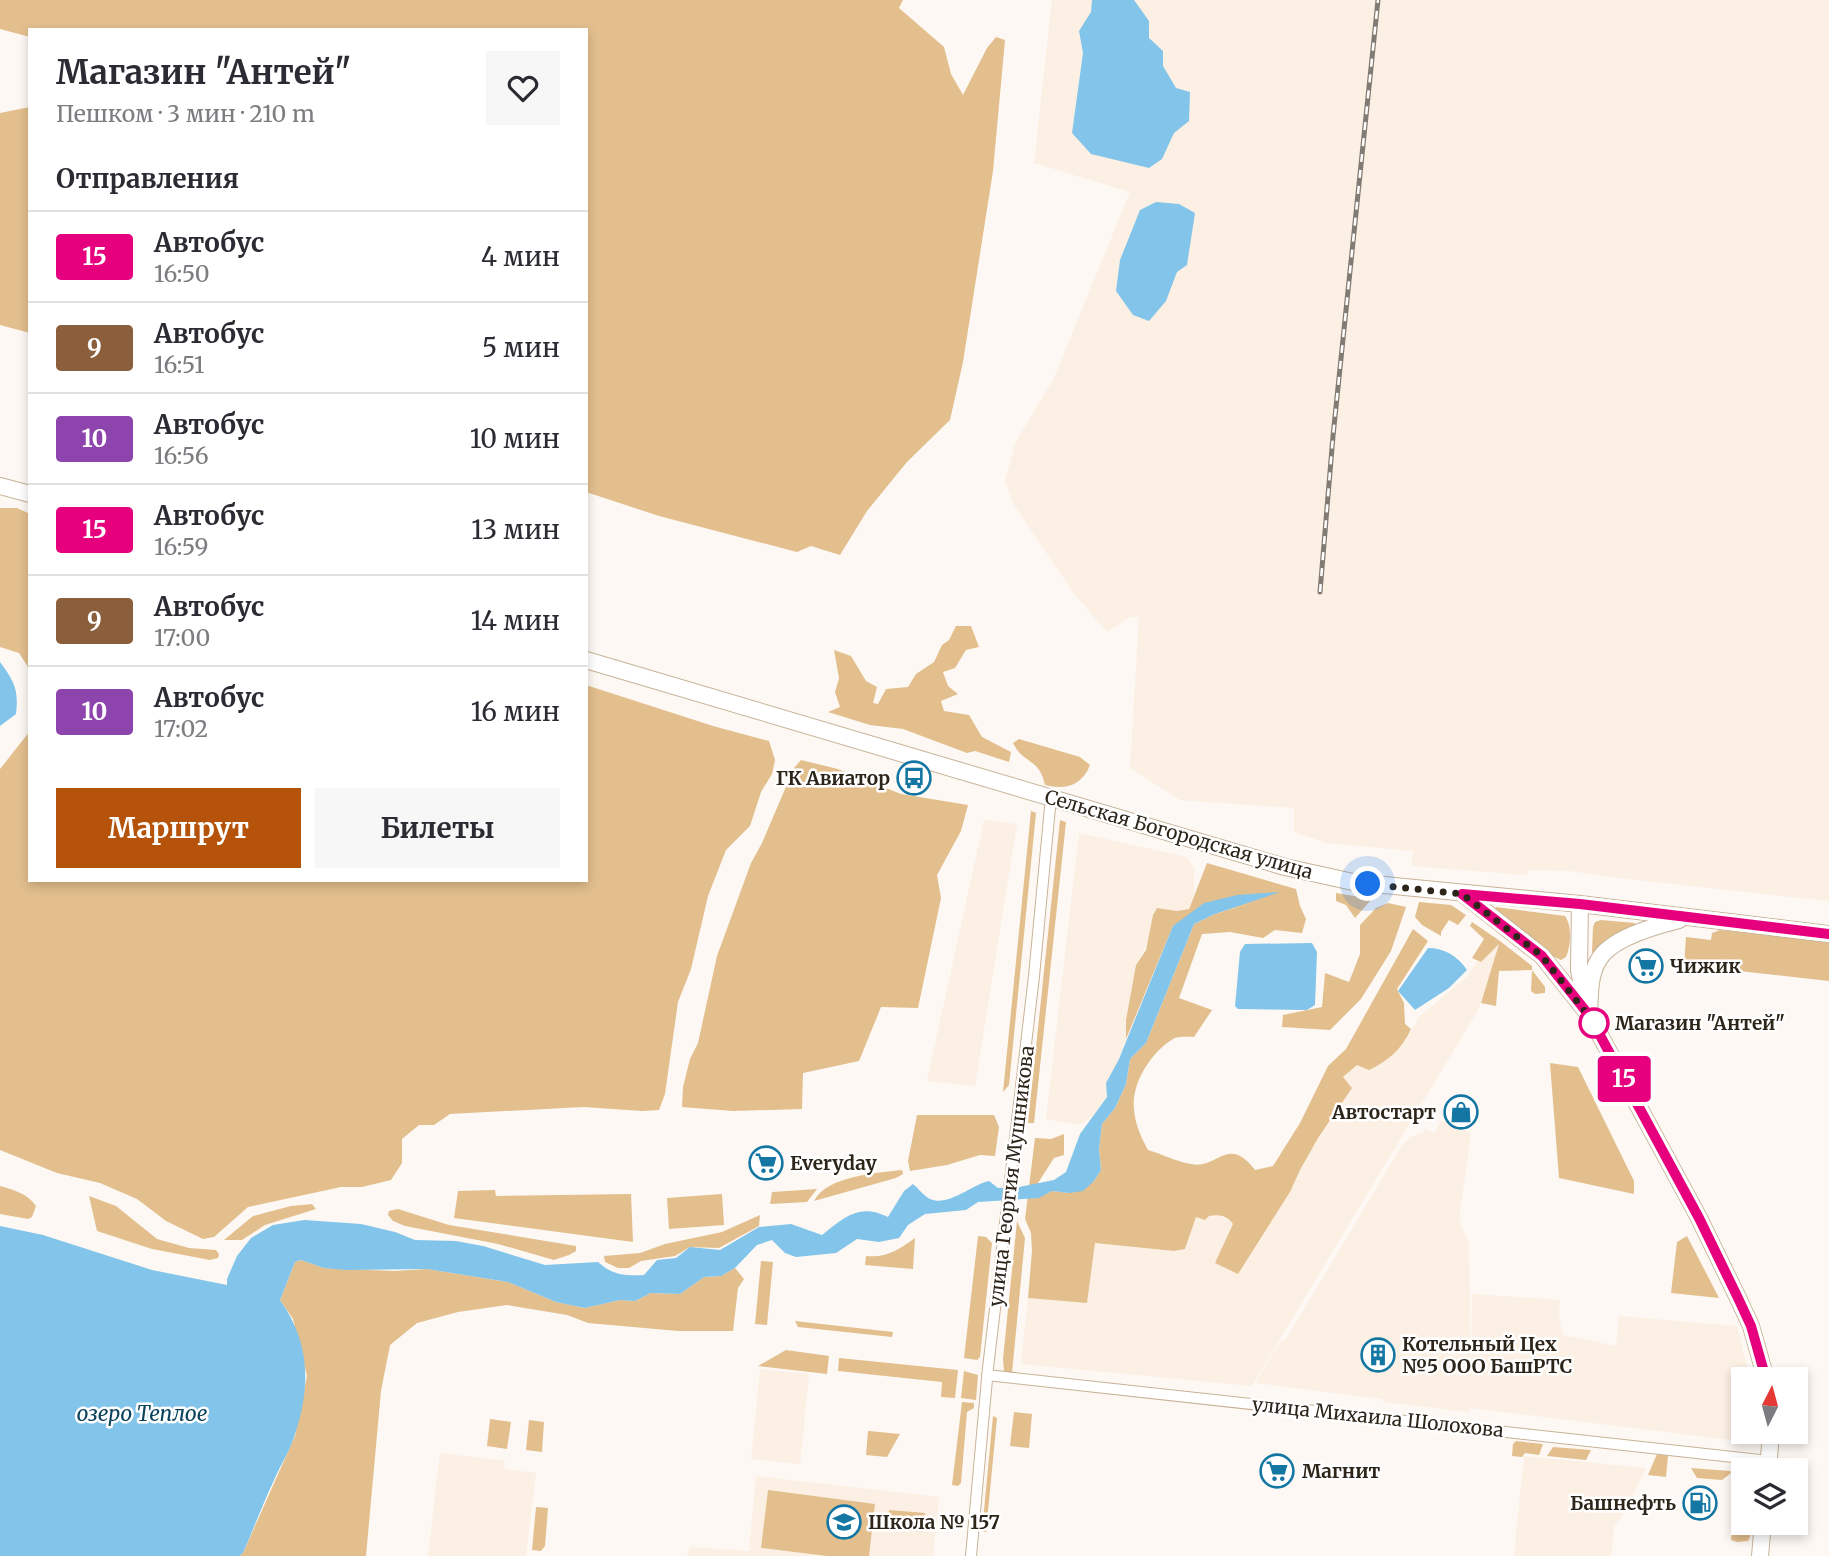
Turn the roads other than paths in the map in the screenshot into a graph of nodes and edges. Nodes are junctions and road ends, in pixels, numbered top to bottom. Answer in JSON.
{"nodes":[{"id":1,"x":0,"y":486,"type":"edge"},
{"id":2,"x":28,"y":494,"type":"edge"},
{"id":3,"x":588,"y":661,"type":"edge"},
{"id":4,"x":1051,"y":797,"type":"junction"},
{"id":5,"x":1462,"y":894,"type":"junction"},
{"id":6,"x":1580,"y":904,"type":"junction"},
{"id":7,"x":1693,"y":919,"type":"junction"},
{"id":8,"x":1829,"y":934,"type":"edge"},
{"id":9,"x":1589,"y":1015,"type":"junction"},
{"id":10,"x":1763,"y":1367,"type":"edge"},
{"id":11,"x":987,"y":1375,"type":"junction"},
{"id":12,"x":1731,"y":1462,"type":"edge"},
{"id":13,"x":1762,"y":1535,"type":"edge"},
{"id":14,"x":971,"y":1556,"type":"edge"},
{"id":15,"x":1760,"y":1556,"type":"edge"}],
"edges":[{"from":1,"to":2,"type":"main road"},
{"from":3,"to":4,"type":"main road","name":"Сельская Богородская улица"},
{"from":4,"to":5,"type":"main road","name":"Сельская Богородская улица"},
{"from":4,"to":11,"type":"street","name":"улица Георгия Мушникова"},
{"from":5,"to":6,"type":"main road","name":"Сельская Богородская улица"},
{"from":5,"to":9,"type":"main road"},
{"from":6,"to":7,"type":"main road","name":"Сельская Богородская улица"},
{"from":6,"to":9,"type":"main road"},
{"from":7,"to":8,"type":"main road","name":"Сельская Богородская улица"},
{"from":7,"to":9,"type":"main road"},
{"from":9,"to":10,"type":"main road"},
{"from":11,"to":12,"type":"street","name":"улица Михаила Шолохова"},
{"from":11,"to":14,"type":"street","name":"улица Георгия Мушникова"},
{"from":13,"to":15,"type":"main road"}]}
